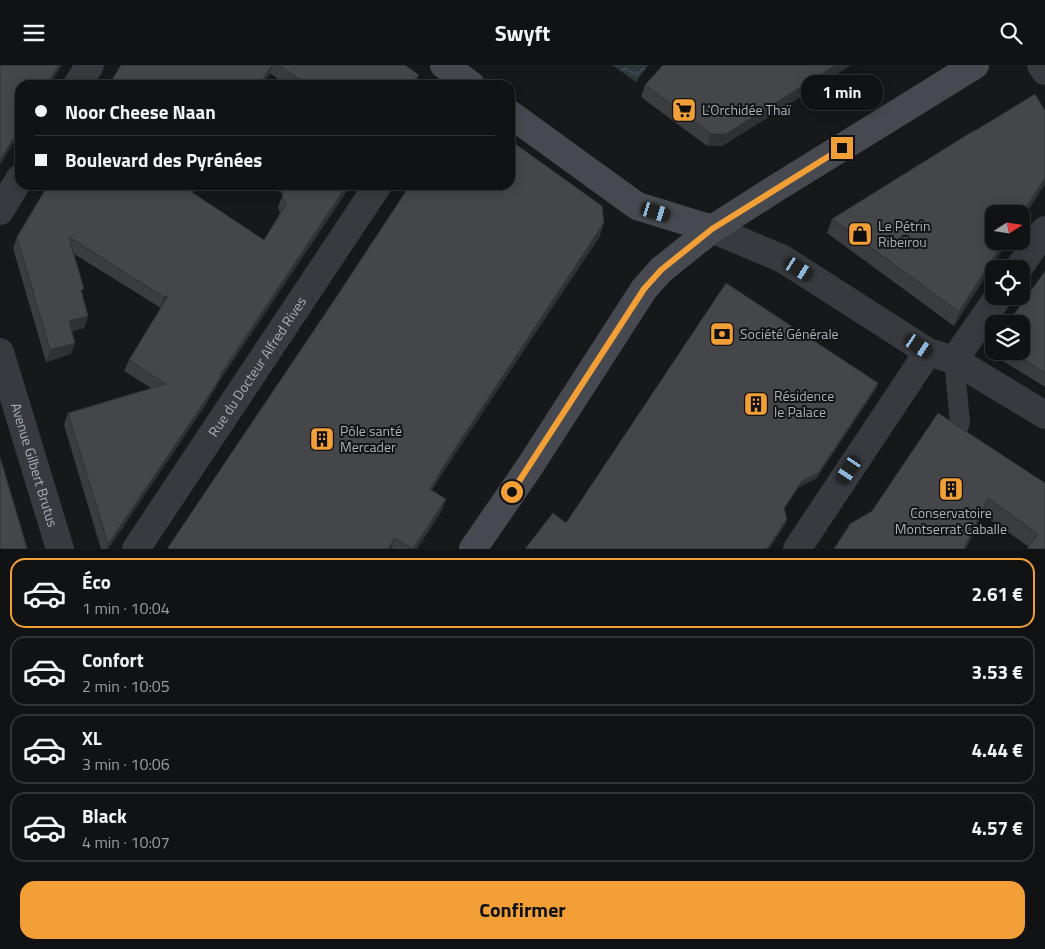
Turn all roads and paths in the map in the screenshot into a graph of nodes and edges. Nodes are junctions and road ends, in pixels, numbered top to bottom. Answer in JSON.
{"nodes":[{"id":1,"x":90,"y":65,"type":"edge"},
{"id":2,"x":975,"y":65,"type":"edge"},
{"id":3,"x":1041,"y":65,"type":"edge"},
{"id":4,"x":1045,"y":71,"type":"edge"},
{"id":5,"x":80,"y":80,"type":"edge"},
{"id":6,"x":515,"y":118,"type":"edge"},
{"id":7,"x":15,"y":186,"type":"edge"},
{"id":8,"x":375,"y":190,"type":"edge"},
{"id":9,"x":0,"y":211,"type":"edge"},
{"id":10,"x":712,"y":229,"type":"junction"},
{"id":11,"x":1045,"y":230,"type":"edge"},
{"id":12,"x":1024,"y":260,"type":"edge"},
{"id":13,"x":993,"y":305,"type":"edge"},
{"id":14,"x":0,"y":352,"type":"edge"},
{"id":15,"x":928,"y":352,"type":"junction"},
{"id":16,"x":954,"y":360,"type":"junction"},
{"id":17,"x":1045,"y":415,"type":"edge"},
{"id":18,"x":953,"y":438,"type":"edge"},
{"id":19,"x":60,"y":549,"type":"edge"},
{"id":20,"x":136,"y":549,"type":"edge"},
{"id":21,"x":473,"y":549,"type":"edge"},
{"id":22,"x":797,"y":549,"type":"edge"}],
"edges":[{"from":1,"to":5,"type":"street"},
{"from":2,"to":10,"type":"main road"},
{"from":3,"to":4,"type":"street"},
{"from":6,"to":10,"type":"main road"},
{"from":7,"to":9,"type":"street"},
{"from":8,"to":20,"type":"street","name":"Rue du Docteur Alfred Rives"},
{"from":10,"to":15,"type":"street"},
{"from":10,"to":21,"type":"main road"},
{"from":11,"to":12,"type":"street"},
{"from":13,"to":16,"type":"street"},
{"from":14,"to":19,"type":"street","name":"Avenue Gilbert Brutus"},
{"from":15,"to":16,"type":"street"},
{"from":15,"to":22,"type":"street"},
{"from":16,"to":17,"type":"street"},
{"from":16,"to":18,"type":"lane"}]}
